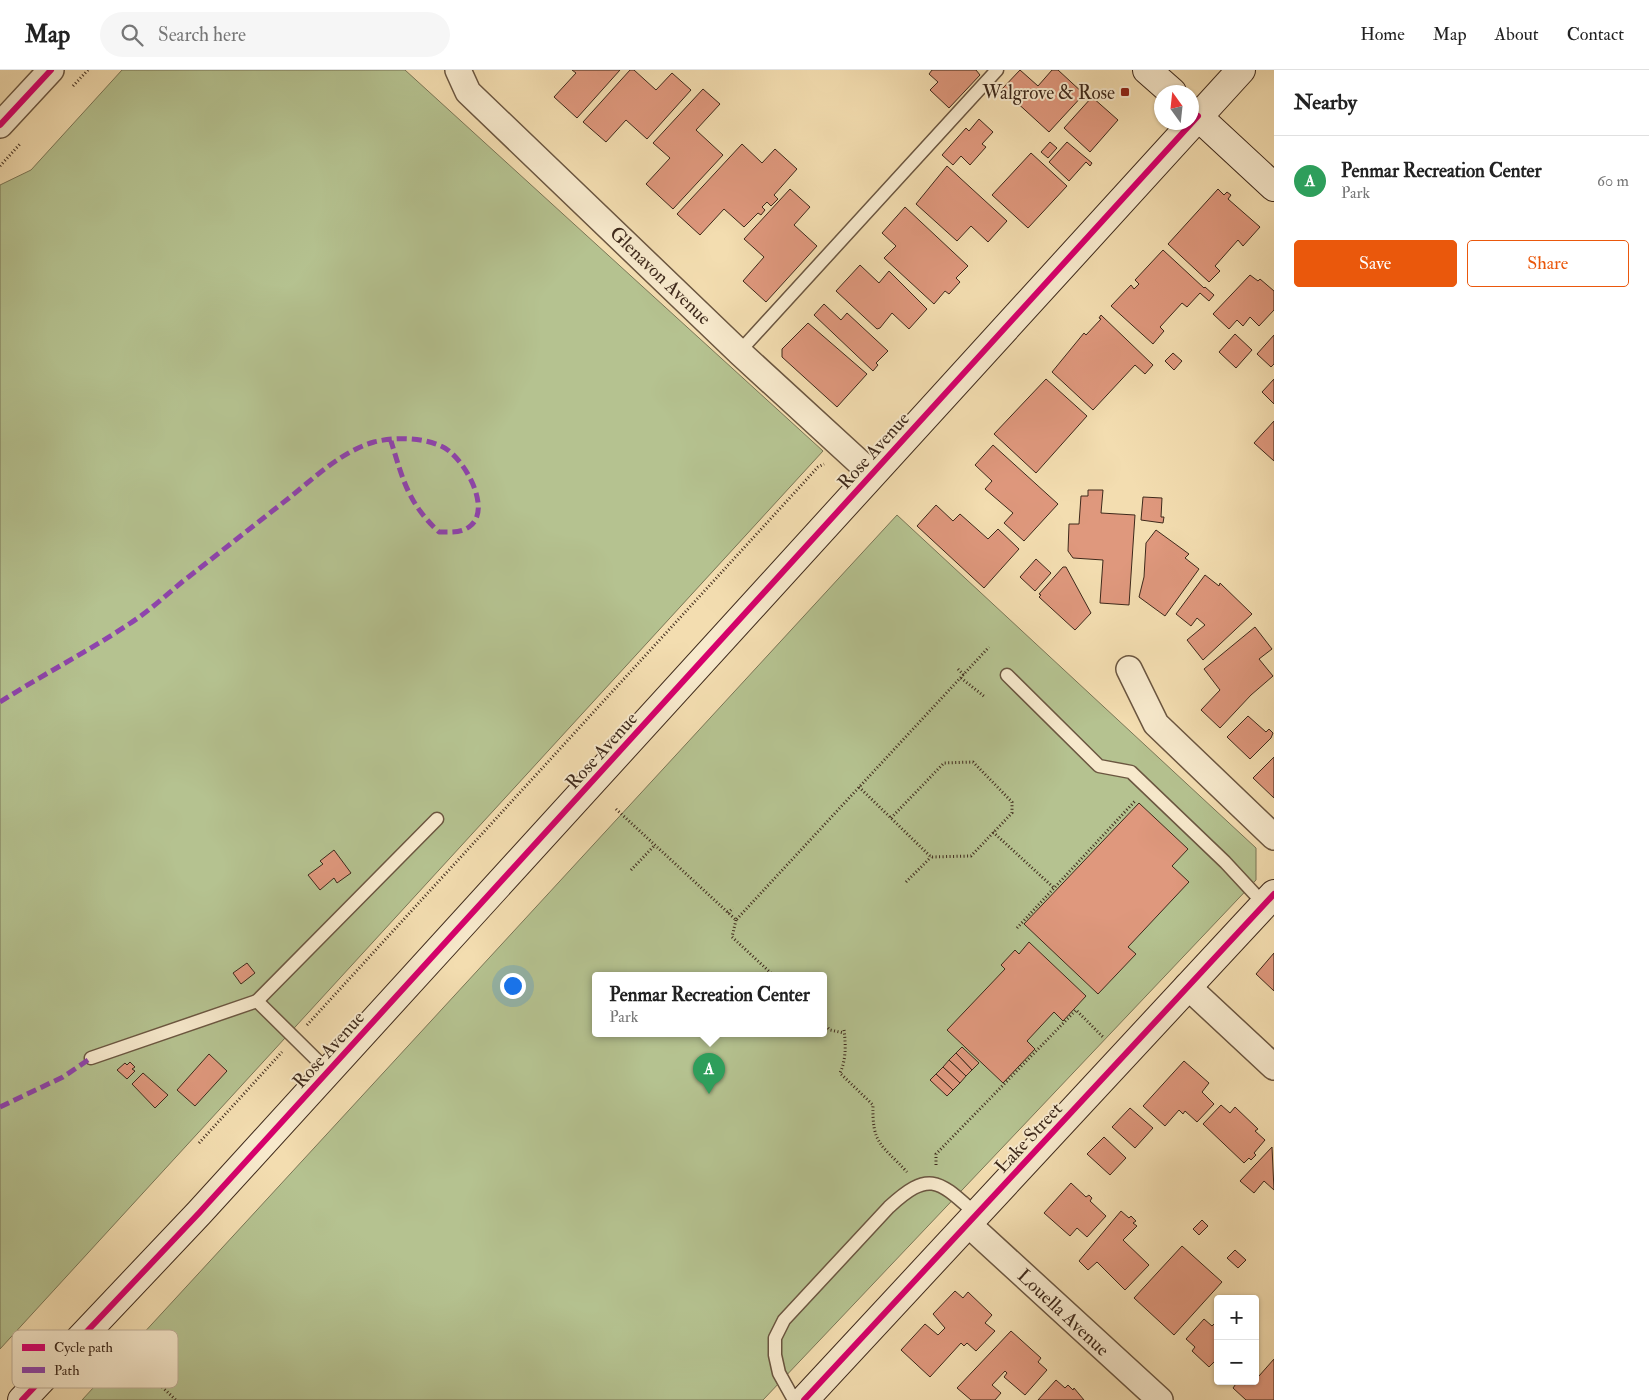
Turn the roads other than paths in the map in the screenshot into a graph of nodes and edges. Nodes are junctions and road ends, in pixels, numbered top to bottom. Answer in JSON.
{"nodes":[{"id":1,"x":51,"y":70,"type":"edge"},
{"id":2,"x":458,"y":70,"type":"edge"},
{"id":3,"x":997,"y":70,"type":"edge"},
{"id":4,"x":1147,"y":70,"type":"edge"},
{"id":5,"x":1241,"y":70,"type":"edge"},
{"id":6,"x":1164,"y":85,"type":"edge"},
{"id":7,"x":1199,"y":109,"type":"edge"},
{"id":8,"x":1199,"y":117,"type":"edge"},
{"id":9,"x":0,"y":125,"type":"edge"},
{"id":10,"x":1180,"y":130,"type":"edge"},
{"id":11,"x":1274,"y":187,"type":"edge"},
{"id":12,"x":739,"y":352,"type":"junction"},
{"id":13,"x":872,"y":474,"type":"junction"},
{"id":14,"x":1129,"y":669,"type":"dead end"},
{"id":15,"x":1006,"y":675,"type":"dead end"},
{"id":16,"x":437,"y":818,"type":"dead end"},
{"id":17,"x":1274,"y":837,"type":"edge"},
{"id":18,"x":1269,"y":899,"type":"edge"},
{"id":19,"x":1187,"y":986,"type":"junction"},
{"id":20,"x":257,"y":1001,"type":"junction"},
{"id":21,"x":91,"y":1058,"type":"dead end"},
{"id":22,"x":1274,"y":1066,"type":"edge"},
{"id":23,"x":328,"y":1071,"type":"junction"},
{"id":24,"x":972,"y":1219,"type":"junction"},
{"id":25,"x":88,"y":1330,"type":"edge"},
{"id":26,"x":33,"y":1388,"type":"edge"},
{"id":27,"x":22,"y":1400,"type":"edge"},
{"id":28,"x":794,"y":1400,"type":"edge"},
{"id":29,"x":804,"y":1400,"type":"edge"},
{"id":30,"x":1160,"y":1400,"type":"edge"}],
"edges":[{"from":1,"to":9,"type":"street"},
{"from":2,"to":12,"type":"street","name":"Glenavon Avenue"},
{"from":3,"to":12,"type":"lane"},
{"from":4,"to":6,"type":"street"},
{"from":5,"to":7,"type":"street","name":"Rose Avenue"},
{"from":8,"to":11,"type":"street"},
{"from":10,"to":13,"type":"street","name":"Rose Avenue"},
{"from":12,"to":13,"type":"street","name":"Glenavon Avenue"},
{"from":13,"to":23,"type":"street","name":"Rose Avenue"},
{"from":14,"to":17,"type":"street"},
{"from":15,"to":18,"type":"lane"},
{"from":16,"to":20,"type":"lane"},
{"from":18,"to":19,"type":"street","name":"Lake Street"},
{"from":19,"to":22,"type":"street"},
{"from":19,"to":24,"type":"street","name":"Lake Street"},
{"from":20,"to":21,"type":"lane"},
{"from":20,"to":23,"type":"lane"},
{"from":23,"to":25,"type":"street","name":"Rose Avenue"},
{"from":24,"to":28,"type":"lane"},
{"from":24,"to":29,"type":"street","name":"Lake Street"},
{"from":24,"to":30,"type":"street","name":"Louella Avenue"},
{"from":26,"to":27,"type":"street","name":"Rose Avenue"}]}
